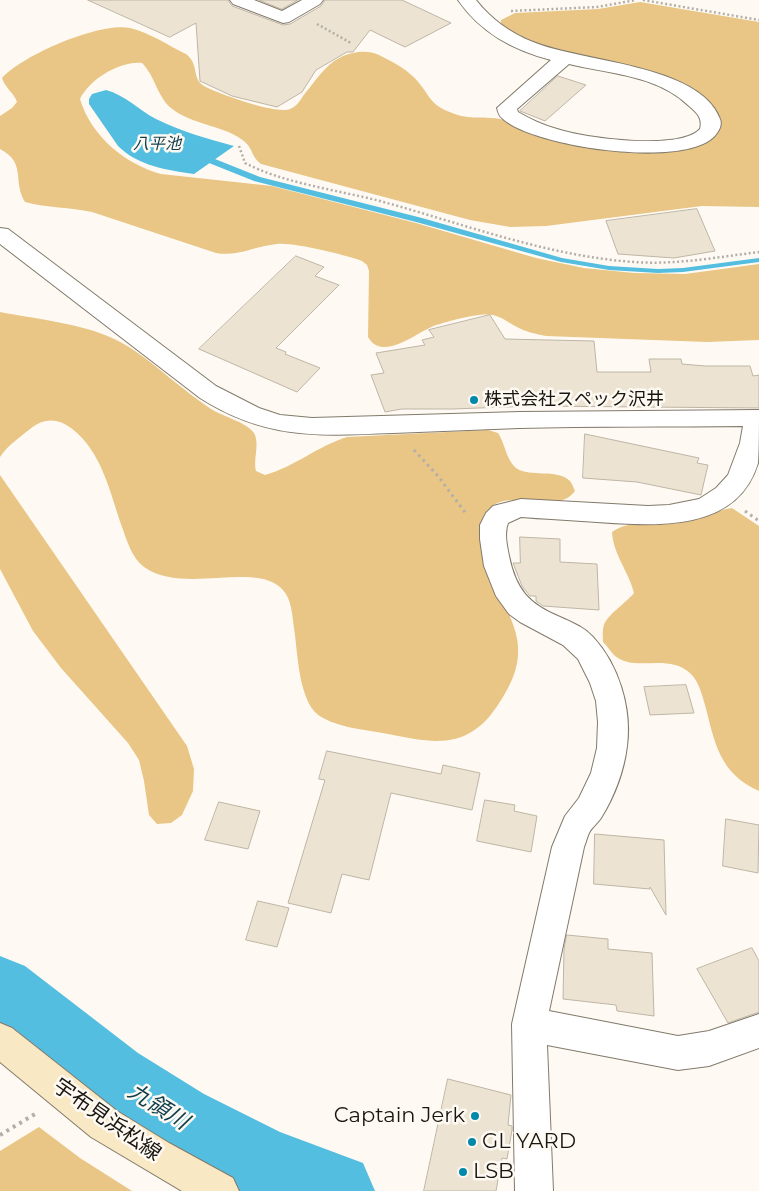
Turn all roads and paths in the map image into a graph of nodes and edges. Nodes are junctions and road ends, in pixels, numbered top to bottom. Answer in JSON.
{"nodes":[{"id":1,"x":239,"y":0,"type":"edge"},
{"id":2,"x":314,"y":0,"type":"edge"},
{"id":3,"x":467,"y":0,"type":"edge"},
{"id":4,"x":636,"y":0,"type":"edge"},
{"id":5,"x":643,"y":0,"type":"edge"},
{"id":6,"x":295,"y":11,"type":"junction"},
{"id":7,"x":478,"y":16,"type":"junction"},
{"id":8,"x":759,"y":20,"type":"edge"},
{"id":9,"x":351,"y":43,"type":"dead end"},
{"id":10,"x":565,"y":58,"type":"junction"},
{"id":11,"x":239,"y":146,"type":"dead end"},
{"id":12,"x":0,"y":234,"type":"edge"},
{"id":13,"x":759,"y":252,"type":"edge"},
{"id":14,"x":756,"y":418,"type":"edge"},
{"id":15,"x":402,"y":425,"type":"junction"},
{"id":16,"x":494,"y":523,"type":"junction"},
{"id":17,"x":529,"y":1024,"type":"junction"},
{"id":18,"x":759,"y":1031,"type":"edge"},
{"id":19,"x":0,"y":1040,"type":"edge"},
{"id":20,"x":38,"y":1112,"type":"dead end"},
{"id":21,"x":0,"y":1135,"type":"edge"},
{"id":22,"x":220,"y":1191,"type":"edge"},
{"id":23,"x":534,"y":1191,"type":"edge"}],
"edges":[{"from":1,"to":6,"type":"street"},
{"from":2,"to":6,"type":"street"},
{"from":3,"to":7,"type":"street"},
{"from":4,"to":7,"type":"path"},
{"from":5,"to":8,"type":"path"},
{"from":6,"to":9,"type":"path"},
{"from":7,"to":10,"type":"street"},
{"from":10,"to":10,"type":"street"},
{"from":11,"to":13,"type":"path"},
{"from":12,"to":15,"type":"street"},
{"from":14,"to":15,"type":"street"},
{"from":14,"to":16,"type":"street"},
{"from":15,"to":16,"type":"path"},
{"from":16,"to":17,"type":"street"},
{"from":17,"to":18,"type":"street"},
{"from":17,"to":23,"type":"street"},
{"from":19,"to":22,"type":"main road","name":"宇布見浜松線"},
{"from":20,"to":21,"type":"path"}]}
